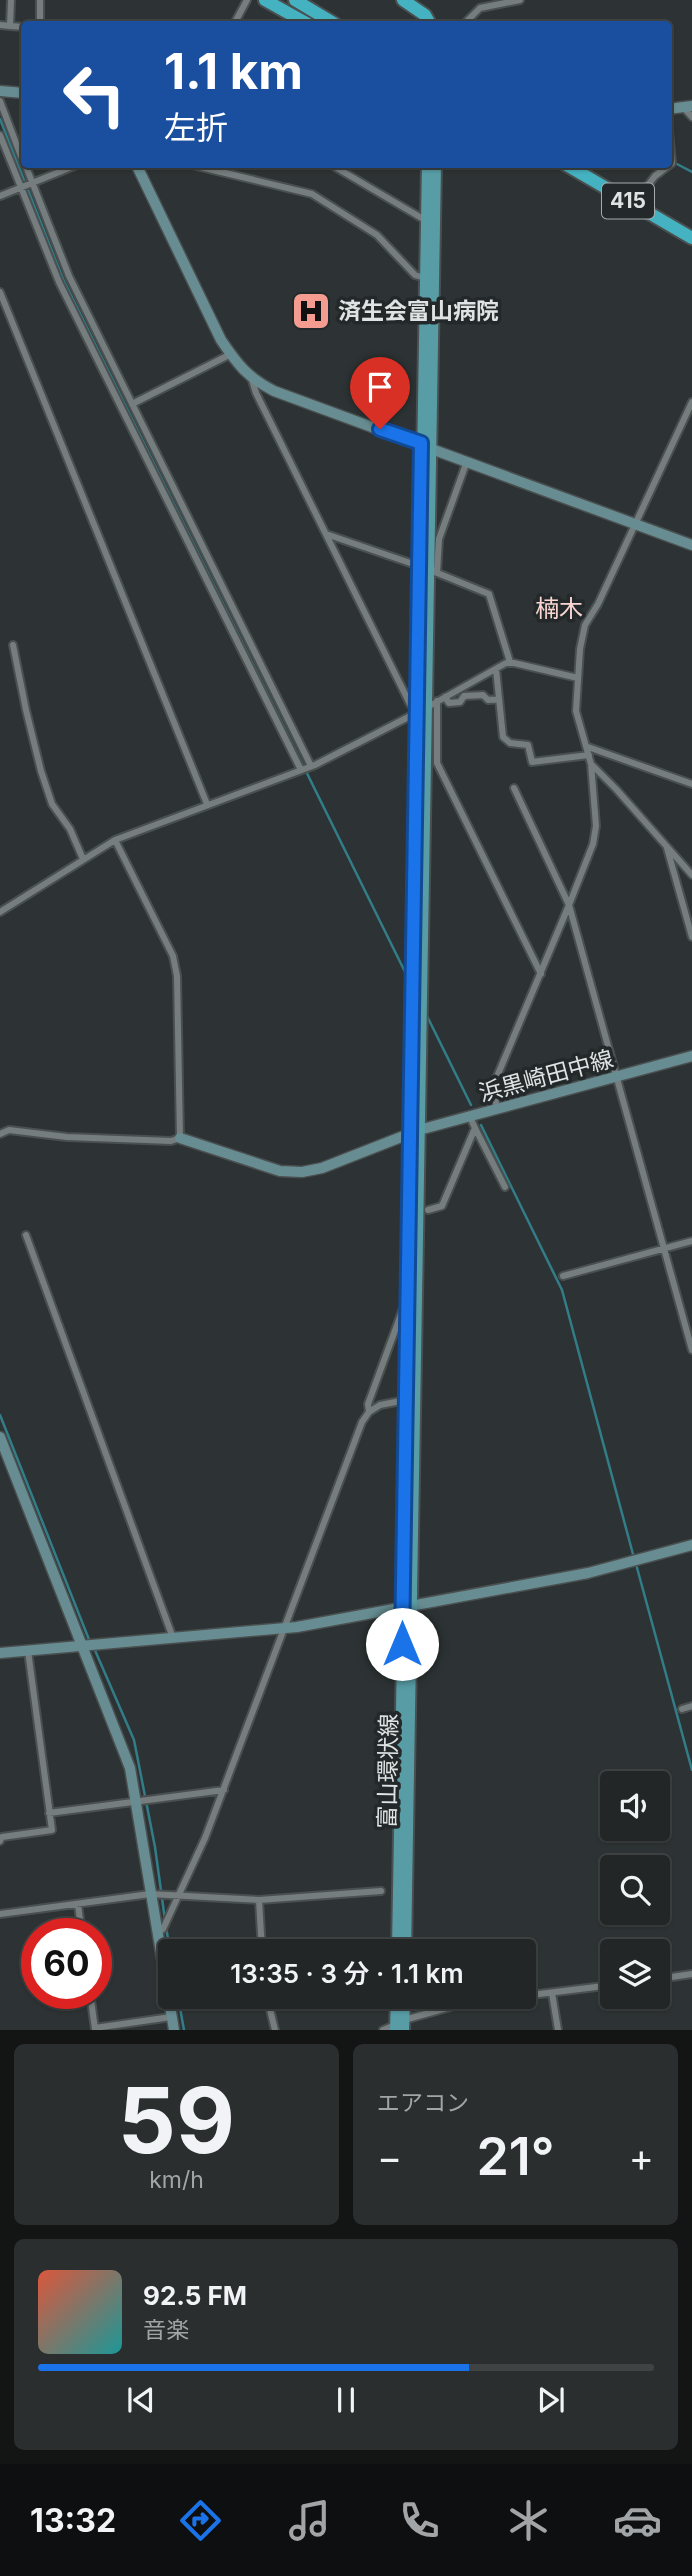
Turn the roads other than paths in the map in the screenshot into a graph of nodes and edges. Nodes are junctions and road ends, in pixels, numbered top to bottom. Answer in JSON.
{"nodes":[{"id":1,"x":10,"y":0,"type":"edge"},
{"id":2,"x":40,"y":0,"type":"edge"},
{"id":3,"x":247,"y":0,"type":"edge"},
{"id":4,"x":265,"y":0,"type":"edge"},
{"id":5,"x":295,"y":0,"type":"edge"},
{"id":6,"x":516,"y":0,"type":"edge"},
{"id":7,"x":406,"y":1,"type":"edge"},
{"id":8,"x":480,"y":4,"type":"edge"},
{"id":9,"x":40,"y":21,"type":"edge"},
{"id":10,"x":236,"y":21,"type":"edge"},
{"id":11,"x":303,"y":21,"type":"edge"},
{"id":12,"x":330,"y":21,"type":"edge"},
{"id":13,"x":428,"y":21,"type":"edge"},
{"id":14,"x":466,"y":21,"type":"edge"},
{"id":15,"x":0,"y":25,"type":"edge"},
{"id":16,"x":10,"y":26,"type":"junction"},
{"id":17,"x":21,"y":27,"type":"edge"},
{"id":18,"x":0,"y":91,"type":"edge"},
{"id":19,"x":21,"y":93,"type":"edge"},
{"id":20,"x":0,"y":101,"type":"edge"},
{"id":21,"x":688,"y":106,"type":"edge"},
{"id":22,"x":692,"y":117,"type":"edge"},
{"id":23,"x":0,"y":135,"type":"edge"},
{"id":24,"x":21,"y":154,"type":"edge"},
{"id":25,"x":26,"y":168,"type":"edge"},
{"id":26,"x":69,"y":168,"type":"edge"},
{"id":27,"x":138,"y":168,"type":"edge"},
{"id":28,"x":205,"y":168,"type":"edge"},
{"id":29,"x":339,"y":168,"type":"edge"},
{"id":30,"x":427,"y":168,"type":"edge"},
{"id":31,"x":436,"y":168,"type":"edge"},
{"id":32,"x":572,"y":168,"type":"edge"},
{"id":33,"x":663,"y":168,"type":"edge"},
{"id":34,"x":32,"y":183,"type":"junction"},
{"id":35,"x":21,"y":187,"type":"junction"},
{"id":36,"x":0,"y":196,"type":"edge"},
{"id":37,"x":634,"y":205,"type":"junction"},
{"id":38,"x":425,"y":220,"type":"junction"},
{"id":39,"x":692,"y":238,"type":"edge"},
{"id":40,"x":429,"y":279,"type":"junction"},
{"id":41,"x":0,"y":292,"type":"edge"},
{"id":42,"x":231,"y":354,"type":"junction"},
{"id":43,"x":252,"y":380,"type":"junction"},
{"id":44,"x":692,"y":402,"type":"edge"},
{"id":45,"x":132,"y":404,"type":"junction"},
{"id":46,"x":426,"y":445,"type":"junction"},
{"id":47,"x":467,"y":461,"type":"junction"},
{"id":48,"x":186,"y":511,"type":"junction"},
{"id":49,"x":175,"y":517,"type":"junction"},
{"id":50,"x":634,"y":524,"type":"junction"},
{"id":51,"x":326,"y":534,"type":"junction"},
{"id":52,"x":692,"y":545,"type":"edge"},
{"id":53,"x":429,"y":570,"type":"junction"},
{"id":54,"x":13,"y":645,"type":"dead end"},
{"id":55,"x":510,"y":662,"type":"junction"},
{"id":56,"x":496,"y":669,"type":"junction"},
{"id":57,"x":578,"y":678,"type":"junction"},
{"id":58,"x":445,"y":697,"type":"junction"},
{"id":59,"x":499,"y":699,"type":"junction"},
{"id":60,"x":437,"y":701,"type":"junction"},
{"id":61,"x":422,"y":710,"type":"junction"},
{"id":62,"x":589,"y":751,"type":"junction"},
{"id":63,"x":591,"y":764,"type":"junction"},
{"id":64,"x":311,"y":766,"type":"junction"},
{"id":65,"x":301,"y":770,"type":"junction"},
{"id":66,"x":692,"y":784,"type":"edge"},
{"id":67,"x":514,"y":788,"type":"dead end"},
{"id":68,"x":207,"y":804,"type":"junction"},
{"id":69,"x":115,"y":840,"type":"junction"},
{"id":70,"x":667,"y":846,"type":"junction"},
{"id":71,"x":83,"y":859,"type":"junction"},
{"id":72,"x":692,"y":875,"type":"edge"},
{"id":73,"x":569,"y":905,"type":"junction"},
{"id":74,"x":0,"y":912,"type":"edge"},
{"id":75,"x":692,"y":937,"type":"edge"},
{"id":76,"x":541,"y":974,"type":"junction"},
{"id":77,"x":692,"y":1056,"type":"edge"},
{"id":78,"x":617,"y":1076,"type":"junction"},
{"id":79,"x":497,"y":1109,"type":"junction"},
{"id":80,"x":470,"y":1117,"type":"junction"},
{"id":81,"x":475,"y":1128,"type":"junction"},
{"id":82,"x":415,"y":1131,"type":"junction"},
{"id":83,"x":0,"y":1134,"type":"edge"},
{"id":84,"x":180,"y":1138,"type":"junction"},
{"id":85,"x":505,"y":1186,"type":"dead end"},
{"id":86,"x":428,"y":1210,"type":"dead end"},
{"id":87,"x":26,"y":1235,"type":"dead end"},
{"id":88,"x":692,"y":1241,"type":"edge"},
{"id":89,"x":664,"y":1250,"type":"junction"},
{"id":90,"x":563,"y":1276,"type":"dead end"},
{"id":91,"x":408,"y":1298,"type":"junction"},
{"id":92,"x":692,"y":1350,"type":"edge"},
{"id":93,"x":406,"y":1400,"type":"junction"},
{"id":94,"x":369,"y":1412,"type":"junction"},
{"id":95,"x":0,"y":1437,"type":"edge"},
{"id":96,"x":692,"y":1545,"type":"edge"},
{"id":97,"x":406,"y":1607,"type":"junction"},
{"id":98,"x":283,"y":1629,"type":"junction"},
{"id":99,"x":173,"y":1638,"type":"junction"},
{"id":100,"x":81,"y":1647,"type":"junction"},
{"id":101,"x":28,"y":1651,"type":"junction"},
{"id":102,"x":0,"y":1653,"type":"edge"},
{"id":103,"x":692,"y":1706,"type":"edge"},
{"id":104,"x":682,"y":1709,"type":"dead end"},
{"id":105,"x":223,"y":1790,"type":"junction"},
{"id":106,"x":135,"y":1801,"type":"junction"},
{"id":107,"x":49,"y":1813,"type":"junction"},
{"id":108,"x":0,"y":1841,"type":"edge"},
{"id":109,"x":380,"y":1891,"type":"dead end"},
{"id":110,"x":150,"y":1894,"type":"junction"},
{"id":111,"x":177,"y":1896,"type":"junction"},
{"id":112,"x":259,"y":1900,"type":"junction"},
{"id":113,"x":78,"y":1905,"type":"junction"},
{"id":114,"x":0,"y":1914,"type":"edge"},
{"id":115,"x":80,"y":1918,"type":"edge"},
{"id":116,"x":157,"y":1932,"type":"junction"},
{"id":117,"x":261,"y":1939,"type":"edge"},
{"id":118,"x":397,"y":1939,"type":"edge"},
{"id":119,"x":405,"y":1939,"type":"edge"},
{"id":120,"x":692,"y":1974,"type":"edge"},
{"id":121,"x":670,"y":1977,"type":"edge"},
{"id":122,"x":600,"y":1987,"type":"edge"},
{"id":123,"x":552,"y":1993,"type":"junction"},
{"id":124,"x":536,"y":1995,"type":"edge"},
{"id":125,"x":92,"y":2009,"type":"edge"},
{"id":126,"x":270,"y":2009,"type":"edge"},
{"id":127,"x":452,"y":2009,"type":"edge"},
{"id":128,"x":171,"y":2017,"type":"junction"},
{"id":129,"x":400,"y":2026,"type":"edge"},
{"id":130,"x":95,"y":2029,"type":"edge"},
{"id":131,"x":174,"y":2030,"type":"edge"},
{"id":132,"x":275,"y":2030,"type":"edge"},
{"id":133,"x":383,"y":2030,"type":"edge"},
{"id":134,"x":558,"y":2030,"type":"edge"}],
"edges":[{"from":1,"to":16,"type":"street"},
{"from":2,"to":9,"type":"street"},
{"from":3,"to":10,"type":"street"},
{"from":4,"to":11,"type":"highway"},
{"from":5,"to":12,"type":"highway"},
{"from":6,"to":8,"type":"street"},
{"from":7,"to":13,"type":"highway"},
{"from":8,"to":14,"type":"street"},
{"from":15,"to":16,"type":"street"},
{"from":16,"to":17,"type":"street"},
{"from":18,"to":19,"type":"street"},
{"from":20,"to":24,"type":"street"},
{"from":21,"to":22,"type":"street"},
{"from":23,"to":35,"type":"street"},
{"from":25,"to":34,"type":"street"},
{"from":26,"to":34,"type":"street"},
{"from":27,"to":42,"type":"street"},
{"from":28,"to":40,"type":"street"},
{"from":29,"to":38,"type":"street"},
{"from":30,"to":38,"type":"main road","name":"富山環状線"},
{"from":31,"to":40,"type":"main road","name":"富山環状線"},
{"from":32,"to":37,"type":"highway","number":"415"},
{"from":33,"to":37,"type":"street"},
{"from":34,"to":35,"type":"street"},
{"from":34,"to":45,"type":"street"},
{"from":35,"to":36,"type":"street"},
{"from":35,"to":49,"type":"street"},
{"from":37,"to":39,"type":"highway","number":"415"},
{"from":38,"to":40,"type":"main road","name":"富山環状線"},
{"from":40,"to":46,"type":"main road","name":"富山環状線"},
{"from":41,"to":68,"type":"street"},
{"from":42,"to":43,"type":"street"},
{"from":42,"to":45,"type":"street"},
{"from":43,"to":46,"type":"street"},
{"from":43,"to":51,"type":"street"},
{"from":44,"to":50,"type":"street"},
{"from":45,"to":48,"type":"street"},
{"from":46,"to":47,"type":"street"},
{"from":46,"to":53,"type":"main road","name":"富山環状線"},
{"from":47,"to":50,"type":"street"},
{"from":47,"to":53,"type":"street"},
{"from":48,"to":49,"type":"street"},
{"from":48,"to":64,"type":"street"},
{"from":49,"to":65,"type":"street"},
{"from":50,"to":52,"type":"street"},
{"from":50,"to":57,"type":"street"},
{"from":51,"to":53,"type":"street"},
{"from":51,"to":61,"type":"street"},
{"from":53,"to":55,"type":"street"},
{"from":53,"to":61,"type":"main road","name":"富山環状線"},
{"from":54,"to":71,"type":"street"},
{"from":55,"to":56,"type":"street"},
{"from":55,"to":57,"type":"street"},
{"from":56,"to":58,"type":"street"},
{"from":56,"to":59,"type":"street"},
{"from":57,"to":62,"type":"street"},
{"from":58,"to":59,"type":"street"},
{"from":58,"to":60,"type":"street"},
{"from":59,"to":62,"type":"street"},
{"from":60,"to":61,"type":"street"},
{"from":60,"to":76,"type":"street"},
{"from":61,"to":64,"type":"street"},
{"from":61,"to":82,"type":"main road","name":"富山環状線"},
{"from":62,"to":63,"type":"street"},
{"from":62,"to":66,"type":"street"},
{"from":63,"to":70,"type":"street"},
{"from":63,"to":73,"type":"street"},
{"from":64,"to":65,"type":"street"},
{"from":65,"to":68,"type":"street"},
{"from":67,"to":73,"type":"street"},
{"from":68,"to":69,"type":"street"},
{"from":69,"to":71,"type":"street"},
{"from":69,"to":84,"type":"street"},
{"from":70,"to":72,"type":"street"},
{"from":70,"to":75,"type":"street"},
{"from":71,"to":74,"type":"street"},
{"from":73,"to":76,"type":"street"},
{"from":73,"to":78,"type":"street"},
{"from":76,"to":79,"type":"street"},
{"from":77,"to":78,"type":"street","name":"浜黒崎田中線"},
{"from":78,"to":79,"type":"street","name":"浜黒崎田中線"},
{"from":78,"to":89,"type":"street"},
{"from":79,"to":80,"type":"street","name":"浜黒崎田中線"},
{"from":80,"to":81,"type":"street"},
{"from":80,"to":82,"type":"street","name":"浜黒崎田中線"},
{"from":81,"to":85,"type":"street"},
{"from":81,"to":86,"type":"street"},
{"from":82,"to":84,"type":"street","name":"浜黒崎田中線"},
{"from":82,"to":91,"type":"main road","name":"富山環状線"},
{"from":82,"to":97,"type":"main road","name":"富山環状線"},
{"from":83,"to":84,"type":"street"},
{"from":87,"to":99,"type":"street"},
{"from":88,"to":89,"type":"street"},
{"from":89,"to":90,"type":"street"},
{"from":89,"to":92,"type":"street"},
{"from":91,"to":93,"type":"main road","name":"富山環状線"},
{"from":91,"to":94,"type":"street"},
{"from":93,"to":94,"type":"street"},
{"from":93,"to":97,"type":"main road","name":"富山環状線"},
{"from":94,"to":98,"type":"street"},
{"from":95,"to":100,"type":"street"},
{"from":96,"to":97,"type":"street"},
{"from":97,"to":98,"type":"street"},
{"from":97,"to":118,"type":"main road","name":"富山環状線"},
{"from":97,"to":119,"type":"main road","name":"富山環状線"},
{"from":98,"to":99,"type":"street"},
{"from":98,"to":105,"type":"street"},
{"from":99,"to":100,"type":"street"},
{"from":100,"to":101,"type":"street"},
{"from":100,"to":106,"type":"street"},
{"from":101,"to":102,"type":"street"},
{"from":101,"to":107,"type":"street"},
{"from":103,"to":104,"type":"street"},
{"from":105,"to":106,"type":"street"},
{"from":105,"to":111,"type":"street"},
{"from":106,"to":107,"type":"street"},
{"from":106,"to":110,"type":"street"},
{"from":107,"to":108,"type":"street"},
{"from":109,"to":112,"type":"street"},
{"from":110,"to":111,"type":"street"},
{"from":110,"to":113,"type":"street"},
{"from":110,"to":116,"type":"street"},
{"from":111,"to":112,"type":"street"},
{"from":111,"to":116,"type":"street"},
{"from":112,"to":117,"type":"street"},
{"from":113,"to":114,"type":"street"},
{"from":113,"to":115,"type":"street"},
{"from":116,"to":128,"type":"street"},
{"from":120,"to":121,"type":"street"},
{"from":122,"to":123,"type":"street"},
{"from":123,"to":124,"type":"street"},
{"from":123,"to":134,"type":"street"},
{"from":125,"to":130,"type":"street"},
{"from":126,"to":132,"type":"street"},
{"from":127,"to":129,"type":"street"},
{"from":128,"to":130,"type":"street"},
{"from":128,"to":131,"type":"street"},
{"from":129,"to":133,"type":"street"}]}
